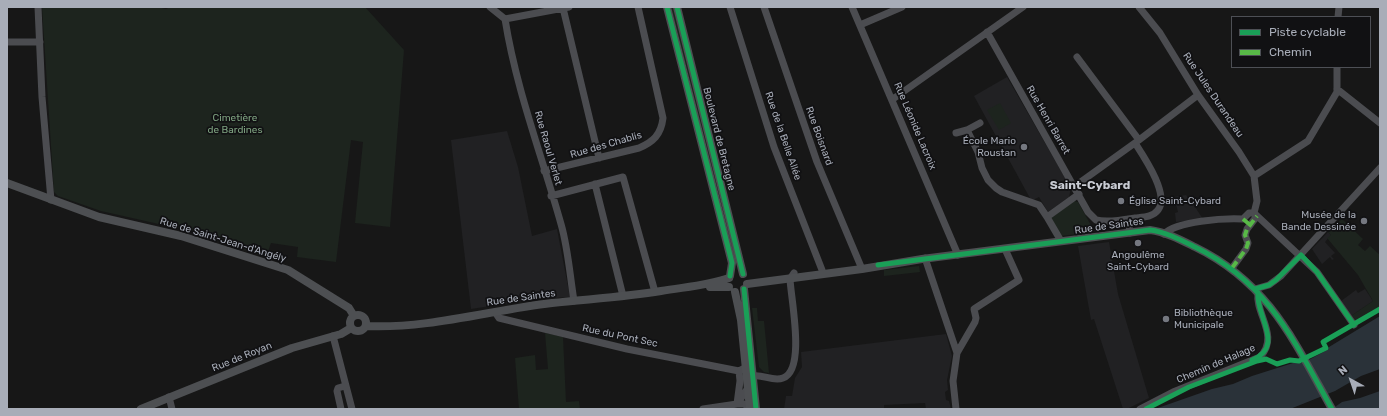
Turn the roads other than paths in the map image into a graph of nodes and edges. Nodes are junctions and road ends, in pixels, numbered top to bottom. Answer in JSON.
{"nodes":[{"id":1,"x":38,"y":7,"type":"edge"},
{"id":2,"x":490,"y":7,"type":"edge"},
{"id":3,"x":638,"y":7,"type":"edge"},
{"id":4,"x":667,"y":7,"type":"edge"},
{"id":5,"x":677,"y":7,"type":"edge"},
{"id":6,"x":730,"y":7,"type":"edge"},
{"id":7,"x":764,"y":7,"type":"edge"},
{"id":8,"x":852,"y":7,"type":"edge"},
{"id":9,"x":902,"y":7,"type":"edge"},
{"id":10,"x":1022,"y":7,"type":"edge"},
{"id":11,"x":1139,"y":7,"type":"edge"},
{"id":12,"x":566,"y":8,"type":"edge"},
{"id":13,"x":539,"y":10,"type":"edge"},
{"id":14,"x":506,"y":19,"type":"junction"},
{"id":15,"x":860,"y":25,"type":"junction"},
{"id":16,"x":987,"y":32,"type":"junction"},
{"id":17,"x":7,"y":42,"type":"edge"},
{"id":18,"x":40,"y":42,"type":"junction"},
{"id":19,"x":1077,"y":57,"type":"dead end"},
{"id":20,"x":1337,"y":68,"type":"edge"},
{"id":21,"x":1337,"y":90,"type":"junction"},
{"id":22,"x":1198,"y":95,"type":"junction"},
{"id":23,"x":893,"y":99,"type":"junction"},
{"id":24,"x":980,"y":123,"type":"dead end"},
{"id":25,"x":1380,"y":123,"type":"edge"},
{"id":26,"x":967,"y":130,"type":"junction"},
{"id":27,"x":956,"y":133,"type":"dead end"},
{"id":28,"x":1137,"y":142,"type":"junction"},
{"id":29,"x":599,"y":158,"type":"junction"},
{"id":30,"x":1380,"y":168,"type":"edge"},
{"id":31,"x":544,"y":171,"type":"junction"},
{"id":32,"x":1254,"y":176,"type":"junction"},
{"id":33,"x":7,"y":183,"type":"edge"},
{"id":34,"x":595,"y":184,"type":"junction"},
{"id":35,"x":1074,"y":186,"type":"junction"},
{"id":36,"x":1078,"y":194,"type":"junction"},
{"id":37,"x":552,"y":196,"type":"junction"},
{"id":38,"x":51,"y":200,"type":"junction"},
{"id":39,"x":1255,"y":214,"type":"junction"},
{"id":40,"x":1047,"y":217,"type":"junction"},
{"id":41,"x":1128,"y":219,"type":"junction"},
{"id":42,"x":1239,"y":219,"type":"junction"},
{"id":43,"x":1117,"y":220,"type":"junction"},
{"id":44,"x":1249,"y":224,"type":"junction"},
{"id":45,"x":1130,"y":232,"type":"junction"},
{"id":46,"x":1119,"y":234,"type":"junction"},
{"id":47,"x":1164,"y":234,"type":"junction"},
{"id":48,"x":1061,"y":241,"type":"junction"},
{"id":49,"x":1005,"y":249,"type":"junction"},
{"id":50,"x":958,"y":255,"type":"junction"},
{"id":51,"x":1301,"y":256,"type":"junction"},
{"id":52,"x":925,"y":258,"type":"junction"},
{"id":53,"x":862,"y":267,"type":"junction"},
{"id":54,"x":1232,"y":268,"type":"junction"},
{"id":55,"x":822,"y":270,"type":"junction"},
{"id":56,"x":792,"y":276,"type":"junction"},
{"id":57,"x":730,"y":277,"type":"junction"},
{"id":58,"x":745,"y":281,"type":"junction"},
{"id":59,"x":679,"y":289,"type":"junction"},
{"id":60,"x":732,"y":289,"type":"junction"},
{"id":61,"x":655,"y":292,"type":"junction"},
{"id":62,"x":1258,"y":292,"type":"junction"},
{"id":63,"x":623,"y":296,"type":"junction"},
{"id":64,"x":574,"y":302,"type":"junction"},
{"id":65,"x":1269,"y":304,"type":"junction"},
{"id":66,"x":494,"y":312,"type":"junction"},
{"id":67,"x":1264,"y":315,"type":"junction"},
{"id":68,"x":354,"y":316,"type":"junction"},
{"id":69,"x":1354,"y":325,"type":"dead end"},
{"id":70,"x":366,"y":326,"type":"junction"},
{"id":71,"x":351,"y":328,"type":"junction"},
{"id":72,"x":333,"y":336,"type":"junction"},
{"id":73,"x":957,"y":353,"type":"junction"},
{"id":74,"x":742,"y":369,"type":"junction"},
{"id":75,"x":753,"y":376,"type":"junction"},
{"id":76,"x":345,"y":386,"type":"junction"},
{"id":77,"x":748,"y":388,"type":"junction"},
{"id":78,"x":169,"y":398,"type":"junction"},
{"id":79,"x":737,"y":404,"type":"junction"},
{"id":80,"x":752,"y":408,"type":"edge"},
{"id":81,"x":141,"y":409,"type":"edge"},
{"id":82,"x":172,"y":409,"type":"edge"},
{"id":83,"x":341,"y":409,"type":"edge"},
{"id":84,"x":352,"y":409,"type":"edge"},
{"id":85,"x":703,"y":409,"type":"edge"},
{"id":86,"x":956,"y":409,"type":"edge"},
{"id":87,"x":1140,"y":409,"type":"edge"},
{"id":88,"x":1332,"y":409,"type":"edge"}],
"edges":[{"from":1,"to":18,"type":"street"},
{"from":2,"to":14,"type":"street"},
{"from":3,"to":29,"type":"street","name":"Rue des Chablis"},
{"from":4,"to":57,"type":"main road","name":"Boulevard de Bretagne"},
{"from":5,"to":58,"type":"main road","name":"Boulevard de Bretagne"},
{"from":6,"to":55,"type":"street","name":"Rue de la Belle Allée"},
{"from":7,"to":53,"type":"street","name":"Rue Boisnard"},
{"from":8,"to":15,"type":"street","name":"Rue Léonide Lacroix"},
{"from":9,"to":15,"type":"street"},
{"from":10,"to":16,"type":"street"},
{"from":11,"to":22,"type":"street","name":"Rue Jules Durandeau"},
{"from":12,"to":13,"type":"street"},
{"from":12,"to":29,"type":"street"},
{"from":13,"to":14,"type":"street"},
{"from":14,"to":31,"type":"street","name":"Rue Raoul Verlet"},
{"from":15,"to":23,"type":"street","name":"Rue Léonide Lacroix"},
{"from":16,"to":23,"type":"street"},
{"from":16,"to":35,"type":"street","name":"Rue Henri Barret"},
{"from":17,"to":18,"type":"street"},
{"from":18,"to":38,"type":"street"},
{"from":19,"to":28,"type":"street"},
{"from":20,"to":21,"type":"street"},
{"from":21,"to":25,"type":"street"},
{"from":21,"to":32,"type":"street"},
{"from":22,"to":28,"type":"street"},
{"from":22,"to":32,"type":"street","name":"Rue Jules Durandeau"},
{"from":23,"to":50,"type":"street","name":"Rue Léonide Lacroix"},
{"from":24,"to":26,"type":"street"},
{"from":26,"to":27,"type":"street"},
{"from":26,"to":40,"type":"street"},
{"from":28,"to":35,"type":"street"},
{"from":28,"to":41,"type":"street"},
{"from":29,"to":31,"type":"street","name":"Rue des Chablis"},
{"from":30,"to":51,"type":"street"},
{"from":31,"to":37,"type":"street","name":"Rue Raoul Verlet"},
{"from":32,"to":39,"type":"street"},
{"from":33,"to":38,"type":"main road","name":"Rue de Saint-Jean-d'Angély"},
{"from":34,"to":37,"type":"street"},
{"from":34,"to":61,"type":"street"},
{"from":34,"to":63,"type":"street"},
{"from":35,"to":36,"type":"street","name":"Rue Henri Barret"},
{"from":36,"to":40,"type":"street"},
{"from":36,"to":43,"type":"street","name":"Rue Henri Barret"},
{"from":37,"to":64,"type":"street","name":"Rue Raoul Verlet"},
{"from":38,"to":68,"type":"main road","name":"Rue de Saint-Jean-d'Angély"},
{"from":39,"to":42,"type":"street"},
{"from":39,"to":44,"type":"street"},
{"from":39,"to":51,"type":"street"},
{"from":40,"to":48,"type":"street"},
{"from":41,"to":43,"type":"street"},
{"from":41,"to":45,"type":"street"},
{"from":42,"to":44,"type":"street"},
{"from":42,"to":47,"type":"street"},
{"from":43,"to":46,"type":"street"},
{"from":44,"to":54,"type":"street"},
{"from":45,"to":46,"type":"main road","name":"Rue de Saintes"},
{"from":45,"to":47,"type":"main road","name":"Rue de Saintes"},
{"from":46,"to":48,"type":"main road","name":"Rue de Saintes"},
{"from":47,"to":54,"type":"main road","name":"Rue de Saintes"},
{"from":48,"to":49,"type":"main road","name":"Rue de Saintes"},
{"from":49,"to":50,"type":"main road","name":"Rue de Saintes"},
{"from":49,"to":73,"type":"street"},
{"from":50,"to":52,"type":"main road","name":"Rue de Saintes"},
{"from":51,"to":62,"type":"street"},
{"from":51,"to":69,"type":"street"},
{"from":52,"to":53,"type":"main road","name":"Rue de Saintes"},
{"from":52,"to":73,"type":"street"},
{"from":53,"to":55,"type":"main road","name":"Rue de Saintes"},
{"from":53,"to":56,"type":"main road","name":"Rue de Saintes"},
{"from":54,"to":62,"type":"main road","name":"Rue de Saintes"},
{"from":55,"to":56,"type":"main road","name":"Rue de Saintes"},
{"from":56,"to":58,"type":"main road","name":"Rue de Saintes"},
{"from":56,"to":75,"type":"street"},
{"from":57,"to":58,"type":"main road","name":"Rue de Saintes"},
{"from":57,"to":59,"type":"main road","name":"Rue de Saintes"},
{"from":57,"to":60,"type":"main road","name":"Boulevard de Bretagne"},
{"from":58,"to":60,"type":"main road","name":"Rue de Saintes"},
{"from":58,"to":75,"type":"main road","name":"Boulevard de Bretagne"},
{"from":59,"to":60,"type":"main road","name":"Rue de Saintes"},
{"from":59,"to":61,"type":"main road","name":"Rue de Saintes"},
{"from":60,"to":74,"type":"main road","name":"Boulevard de Bretagne"},
{"from":61,"to":63,"type":"main road","name":"Rue de Saintes"},
{"from":62,"to":65,"type":"main road","name":"Rue de Saintes"},
{"from":62,"to":67,"type":"street","name":"Chemin de Halage"},
{"from":63,"to":64,"type":"main road","name":"Rue de Saintes"},
{"from":64,"to":66,"type":"main road","name":"Rue de Saintes"},
{"from":65,"to":67,"type":"street"},
{"from":65,"to":88,"type":"main road","name":"Rue de Saintes"},
{"from":66,"to":70,"type":"main road","name":"Rue de Saintes"},
{"from":66,"to":74,"type":"street","name":"Rue du Pont Sec"},
{"from":67,"to":87,"type":"street","name":"Chemin de Halage"},
{"from":68,"to":70,"type":"main road"},
{"from":68,"to":71,"type":"main road"},
{"from":70,"to":71,"type":"main road"},
{"from":71,"to":72,"type":"main road","name":"Rue de Royan"},
{"from":72,"to":76,"type":"street"},
{"from":72,"to":78,"type":"main road","name":"Rue de Royan"},
{"from":73,"to":86,"type":"street"},
{"from":74,"to":77,"type":"main road","name":"Boulevard de Bretagne"},
{"from":74,"to":79,"type":"street"},
{"from":75,"to":80,"type":"main road","name":"Boulevard de Bretagne"},
{"from":76,"to":83,"type":"street"},
{"from":76,"to":84,"type":"street"},
{"from":77,"to":79,"type":"street"},
{"from":77,"to":80,"type":"main road","name":"Boulevard de Bretagne"},
{"from":78,"to":81,"type":"main road","name":"Rue de Royan"},
{"from":78,"to":82,"type":"street"},
{"from":79,"to":80,"type":"street"},
{"from":79,"to":85,"type":"street"}]}
